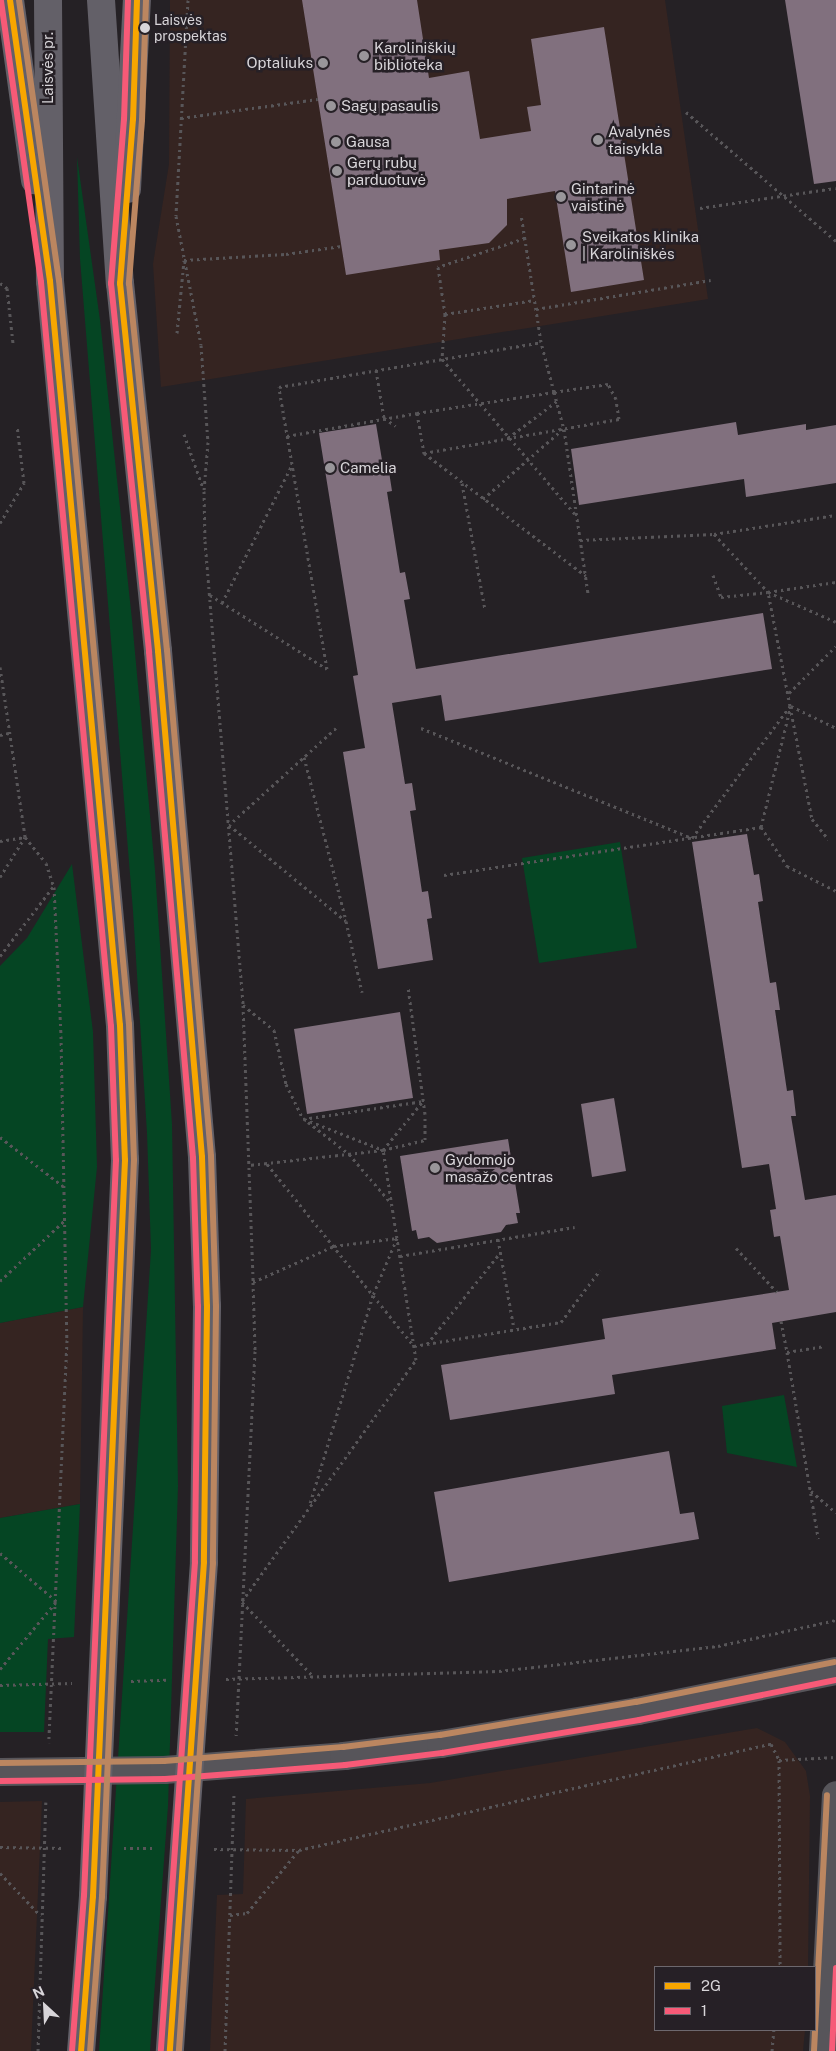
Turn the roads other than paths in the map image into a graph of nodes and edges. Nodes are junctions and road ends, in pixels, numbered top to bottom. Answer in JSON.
{"nodes":[{"id":1,"x":10,"y":0,"type":"edge"},
{"id":2,"x":48,"y":0,"type":"edge"},
{"id":3,"x":101,"y":0,"type":"edge"},
{"id":4,"x":137,"y":0,"type":"edge"},
{"id":5,"x":50,"y":281,"type":"junction"},
{"id":6,"x":120,"y":283,"type":"junction"},
{"id":7,"x":836,"y":1671,"type":"edge"},
{"id":8,"x":0,"y":1772,"type":"edge"},
{"id":9,"x":836,"y":1795,"type":"edge"},
{"id":10,"x":81,"y":2051,"type":"edge"},
{"id":11,"x":170,"y":2051,"type":"edge"},
{"id":12,"x":823,"y":2051,"type":"edge"}],
"edges":[{"from":1,"to":5,"type":"main road"},
{"from":2,"to":5,"type":"main road","name":"Laisvės pr."},
{"from":3,"to":6,"type":"main road"},
{"from":4,"to":6,"type":"main road"},
{"from":5,"to":10,"type":"main road","name":"Laisvės pr."},
{"from":6,"to":11,"type":"main road"},
{"from":7,"to":8,"type":"street"},
{"from":9,"to":12,"type":"street"}]}
